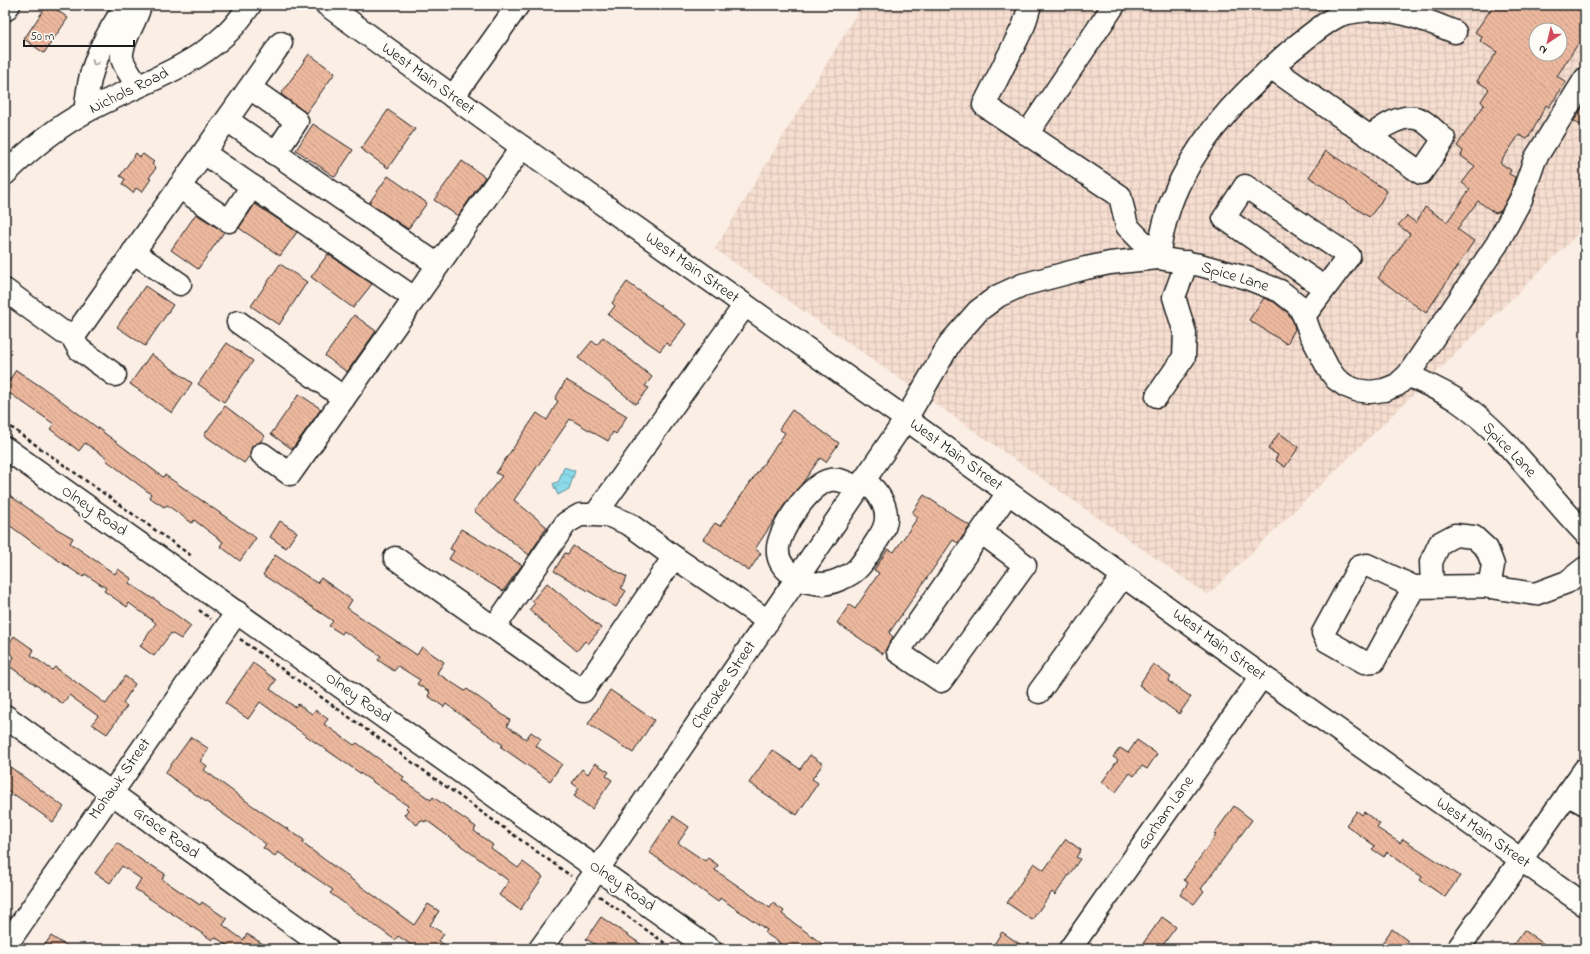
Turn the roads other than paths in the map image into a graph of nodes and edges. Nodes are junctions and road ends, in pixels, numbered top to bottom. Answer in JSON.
{"nodes":[{"id":1,"x":9,"y":5,"type":"edge"},
{"id":2,"x":127,"y":5,"type":"edge"},
{"id":3,"x":140,"y":5,"type":"edge"},
{"id":4,"x":250,"y":5,"type":"edge"},
{"id":5,"x":327,"y":5,"type":"edge"},
{"id":6,"x":518,"y":5,"type":"edge"},
{"id":7,"x":1030,"y":5,"type":"edge"},
{"id":8,"x":1114,"y":5,"type":"edge"},
{"id":9,"x":1401,"y":8,"type":"edge"},
{"id":10,"x":5,"y":10,"type":"edge"},
{"id":11,"x":1455,"y":32,"type":"dead end"},
{"id":12,"x":281,"y":43,"type":"dead end"},
{"id":13,"x":1272,"y":68,"type":"junction"},
{"id":14,"x":1585,"y":78,"type":"edge"},
{"id":15,"x":137,"y":86,"type":"junction"},
{"id":16,"x":250,"y":88,"type":"junction"},
{"id":17,"x":453,"y":97,"type":"junction"},
{"id":18,"x":85,"y":112,"type":"junction"},
{"id":19,"x":227,"y":120,"type":"junction"},
{"id":20,"x":1027,"y":134,"type":"junction"},
{"id":21,"x":1370,"y":138,"type":"dead end"},
{"id":22,"x":522,"y":146,"type":"junction"},
{"id":23,"x":204,"y":153,"type":"junction"},
{"id":24,"x":276,"y":154,"type":"junction"},
{"id":25,"x":5,"y":174,"type":"edge"},
{"id":26,"x":252,"y":186,"type":"junction"},
{"id":27,"x":179,"y":187,"type":"junction"},
{"id":28,"x":133,"y":252,"type":"junction"},
{"id":29,"x":1158,"y":258,"type":"junction"},
{"id":30,"x":1187,"y":262,"type":"junction"},
{"id":31,"x":438,"y":265,"type":"junction"},
{"id":32,"x":180,"y":284,"type":"dead end"},
{"id":33,"x":1325,"y":288,"type":"junction"},
{"id":34,"x":5,"y":290,"type":"edge"},
{"id":35,"x":414,"y":298,"type":"junction"},
{"id":36,"x":745,"y":306,"type":"junction"},
{"id":37,"x":1304,"y":316,"type":"junction"},
{"id":38,"x":238,"y":322,"type":"dead end"},
{"id":39,"x":70,"y":333,"type":"junction"},
{"id":40,"x":115,"y":375,"type":"dead end"},
{"id":41,"x":1408,"y":376,"type":"junction"},
{"id":42,"x":1157,"y":396,"type":"dead end"},
{"id":43,"x":344,"y":398,"type":"junction"},
{"id":44,"x":906,"y":419,"type":"junction"},
{"id":45,"x":5,"y":448,"type":"edge"},
{"id":46,"x":262,"y":454,"type":"dead end"},
{"id":47,"x":862,"y":484,"type":"junction"},
{"id":48,"x":1008,"y":493,"type":"junction"},
{"id":49,"x":596,"y":515,"type":"junction"},
{"id":50,"x":981,"y":532,"type":"junction"},
{"id":51,"x":1585,"y":533,"type":"edge"},
{"id":52,"x":674,"y":557,"type":"junction"},
{"id":53,"x":395,"y":558,"type":"dead end"},
{"id":54,"x":1585,"y":568,"type":"edge"},
{"id":55,"x":1123,"y":576,"type":"junction"},
{"id":56,"x":797,"y":579,"type":"junction"},
{"id":57,"x":1423,"y":587,"type":"junction"},
{"id":58,"x":1489,"y":587,"type":"junction"},
{"id":59,"x":231,"y":620,"type":"junction"},
{"id":60,"x":768,"y":621,"type":"junction"},
{"id":61,"x":494,"y":628,"type":"junction"},
{"id":62,"x":1262,"y":676,"type":"junction"},
{"id":63,"x":1038,"y":692,"type":"dead end"},
{"id":64,"x":5,"y":716,"type":"edge"},
{"id":65,"x":1585,"y":769,"type":"edge"},
{"id":66,"x":110,"y":793,"type":"junction"},
{"id":67,"x":1576,"y":799,"type":"edge"},
{"id":68,"x":1521,"y":860,"type":"junction"},
{"id":69,"x":598,"y":869,"type":"junction"},
{"id":70,"x":1585,"y":905,"type":"edge"},
{"id":71,"x":5,"y":947,"type":"edge"},
{"id":72,"x":327,"y":949,"type":"edge"},
{"id":73,"x":540,"y":949,"type":"edge"},
{"id":74,"x":710,"y":949,"type":"edge"},
{"id":75,"x":1070,"y":949,"type":"edge"},
{"id":76,"x":1458,"y":949,"type":"edge"}],
"edges":[{"from":1,"to":10,"type":"street"},
{"from":2,"to":18,"type":"street","one_way":true},
{"from":3,"to":15,"type":"street"},
{"from":4,"to":15,"type":"street","name":"Nichols Road"},
{"from":5,"to":17,"type":"street","name":"West Main Street"},
{"from":6,"to":17,"type":"street"},
{"from":7,"to":20,"type":"street"},
{"from":8,"to":20,"type":"street"},
{"from":9,"to":11,"type":"street"},
{"from":9,"to":13,"type":"street"},
{"from":12,"to":16,"type":"street"},
{"from":13,"to":21,"type":"street"},
{"from":13,"to":29,"type":"street"},
{"from":14,"to":41,"type":"street"},
{"from":15,"to":18,"type":"street","name":"Nichols Road"},
{"from":16,"to":19,"type":"street"},
{"from":16,"to":24,"type":"street"},
{"from":17,"to":22,"type":"street","name":"West Main Street"},
{"from":18,"to":25,"type":"street","name":"Nichols Road"},
{"from":19,"to":23,"type":"street"},
{"from":19,"to":24,"type":"street"},
{"from":20,"to":29,"type":"street"},
{"from":22,"to":31,"type":"street"},
{"from":22,"to":36,"type":"street","name":"West Main Street"},
{"from":23,"to":26,"type":"street"},
{"from":23,"to":27,"type":"street"},
{"from":24,"to":31,"type":"street"},
{"from":26,"to":27,"type":"street"},
{"from":26,"to":35,"type":"street"},
{"from":27,"to":28,"type":"street"},
{"from":28,"to":32,"type":"street"},
{"from":28,"to":39,"type":"street"},
{"from":29,"to":30,"type":"street","name":"Spice Lane"},
{"from":29,"to":44,"type":"street","name":"Spice Lane"},
{"from":30,"to":37,"type":"street","name":"Spice Lane"},
{"from":30,"to":42,"type":"street"},
{"from":31,"to":35,"type":"street"},
{"from":33,"to":33,"type":"street"},
{"from":33,"to":37,"type":"street"},
{"from":34,"to":39,"type":"street"},
{"from":35,"to":43,"type":"street"},
{"from":36,"to":44,"type":"street","name":"West Main Street"},
{"from":36,"to":49,"type":"street"},
{"from":37,"to":41,"type":"street","name":"Spice Lane"},
{"from":38,"to":43,"type":"street"},
{"from":39,"to":40,"type":"street"},
{"from":41,"to":51,"type":"street","name":"Spice Lane"},
{"from":43,"to":46,"type":"street"},
{"from":44,"to":47,"type":"street","name":"Cherokee Street"},
{"from":44,"to":48,"type":"street","name":"West Main Street"},
{"from":45,"to":59,"type":"street","name":"Olney Road"},
{"from":47,"to":56,"type":"street","name":"Cherokee Street"},
{"from":47,"to":56,"type":"street"},
{"from":47,"to":56,"type":"street"},
{"from":48,"to":50,"type":"street"},
{"from":48,"to":55,"type":"street","name":"West Main Street"},
{"from":49,"to":52,"type":"street"},
{"from":49,"to":61,"type":"street"},
{"from":50,"to":50,"type":"street"},
{"from":52,"to":60,"type":"street"},
{"from":52,"to":61,"type":"street"},
{"from":53,"to":61,"type":"street"},
{"from":54,"to":58,"type":"street"},
{"from":55,"to":62,"type":"street","name":"West Main Street"},
{"from":55,"to":63,"type":"street"},
{"from":56,"to":60,"type":"street","name":"Cherokee Street"},
{"from":57,"to":57,"type":"street"},
{"from":57,"to":58,"type":"street"},
{"from":57,"to":58,"type":"street"},
{"from":59,"to":66,"type":"street","name":"Mohawk Street"},
{"from":59,"to":69,"type":"street","name":"Olney Road"},
{"from":60,"to":69,"type":"street","name":"Cherokee Street"},
{"from":62,"to":68,"type":"street","name":"West Main Street"},
{"from":62,"to":75,"type":"street","name":"Gorham Lane"},
{"from":64,"to":66,"type":"street","name":"Grace Road"},
{"from":65,"to":67,"type":"street"},
{"from":66,"to":71,"type":"street","name":"Mohawk Street"},
{"from":66,"to":72,"type":"street","name":"Grace Road"},
{"from":67,"to":68,"type":"street"},
{"from":68,"to":70,"type":"street","name":"West Main Street"},
{"from":68,"to":76,"type":"street"},
{"from":69,"to":73,"type":"street","name":"Cherokee Street"},
{"from":69,"to":74,"type":"street","name":"Olney Road"}]}
